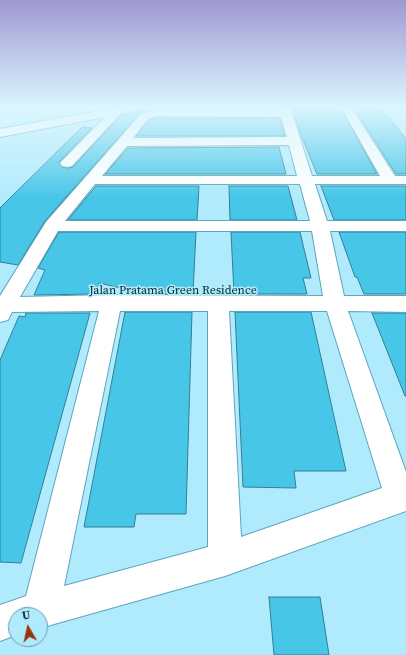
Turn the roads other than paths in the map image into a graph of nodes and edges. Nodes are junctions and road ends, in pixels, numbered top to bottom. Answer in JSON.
{"nodes":[{"id":1,"x":91,"y":138,"type":"edge"},
{"id":2,"x":126,"y":138,"type":"edge"},
{"id":3,"x":293,"y":138,"type":"edge"},
{"id":4,"x":364,"y":138,"type":"edge"},
{"id":5,"x":294,"y":141,"type":"junction"},
{"id":6,"x":122,"y":142,"type":"junction"},
{"id":7,"x":67,"y":163,"type":"dead end"},
{"id":8,"x":306,"y":179,"type":"junction"},
{"id":9,"x":91,"y":180,"type":"junction"},
{"id":10,"x":390,"y":180,"type":"junction"},
{"id":11,"x":406,"y":180,"type":"edge"},
{"id":12,"x":52,"y":226,"type":"junction"},
{"id":13,"x":320,"y":226,"type":"junction"},
{"id":14,"x":406,"y":226,"type":"edge"},
{"id":15,"x":406,"y":290,"type":"edge"},
{"id":16,"x":333,"y":297,"type":"junction"},
{"id":17,"x":123,"y":299,"type":"junction"},
{"id":18,"x":6,"y":303,"type":"edge"},
{"id":19,"x":218,"y":304,"type":"junction"},
{"id":20,"x":406,"y":304,"type":"edge"},
{"id":21,"x":403,"y":496,"type":"edge"},
{"id":22,"x":225,"y":559,"type":"junction"},
{"id":23,"x":29,"y":607,"type":"edge"},
{"id":24,"x":48,"y":608,"type":"edge"}],
"edges":[{"from":1,"to":7,"type":"street"},
{"from":2,"to":6,"type":"street","name":"Jalan Pratama Green Residence"},
{"from":3,"to":5,"type":"street","name":"Jalan Pratama Green Residence"},
{"from":4,"to":10,"type":"street"},
{"from":5,"to":6,"type":"street"},
{"from":5,"to":8,"type":"street","name":"Jalan Pratama Green Residence"},
{"from":6,"to":9,"type":"street","name":"Jalan Pratama Green Residence"},
{"from":8,"to":9,"type":"street"},
{"from":8,"to":10,"type":"street"},
{"from":8,"to":13,"type":"street","name":"Jalan Pratama Green Residence"},
{"from":9,"to":12,"type":"street","name":"Jalan Pratama Green Residence"},
{"from":10,"to":11,"type":"street"},
{"from":12,"to":13,"type":"street"},
{"from":12,"to":18,"type":"street","name":"Jalan Pratama Green Residence"},
{"from":13,"to":14,"type":"street"},
{"from":13,"to":16,"type":"street","name":"Jalan Pratama Green Residence"},
{"from":15,"to":16,"type":"street","name":"Jalan Pratama Green Residence"},
{"from":16,"to":17,"type":"street","name":"Jalan Pratama Green Residence"},
{"from":16,"to":19,"type":"street","name":"Jalan Pratama Green Residence"},
{"from":16,"to":20,"type":"street","name":"Jalan Pratama Green Residence"},
{"from":16,"to":21,"type":"street","name":"Jalan Pratama Green Residence"},
{"from":17,"to":18,"type":"street","name":"Jalan Pratama Green Residence"},
{"from":17,"to":19,"type":"street","name":"Jalan Pratama Green Residence"},
{"from":17,"to":23,"type":"street","name":"Jalan Pratama Green Residence"},
{"from":19,"to":22,"type":"street","name":"Jalan Pratama Green Residence"},
{"from":21,"to":22,"type":"street","name":"Jalan Pratama Green Residence"},
{"from":22,"to":24,"type":"street","name":"Jalan Pratama Green Residence"}]}
